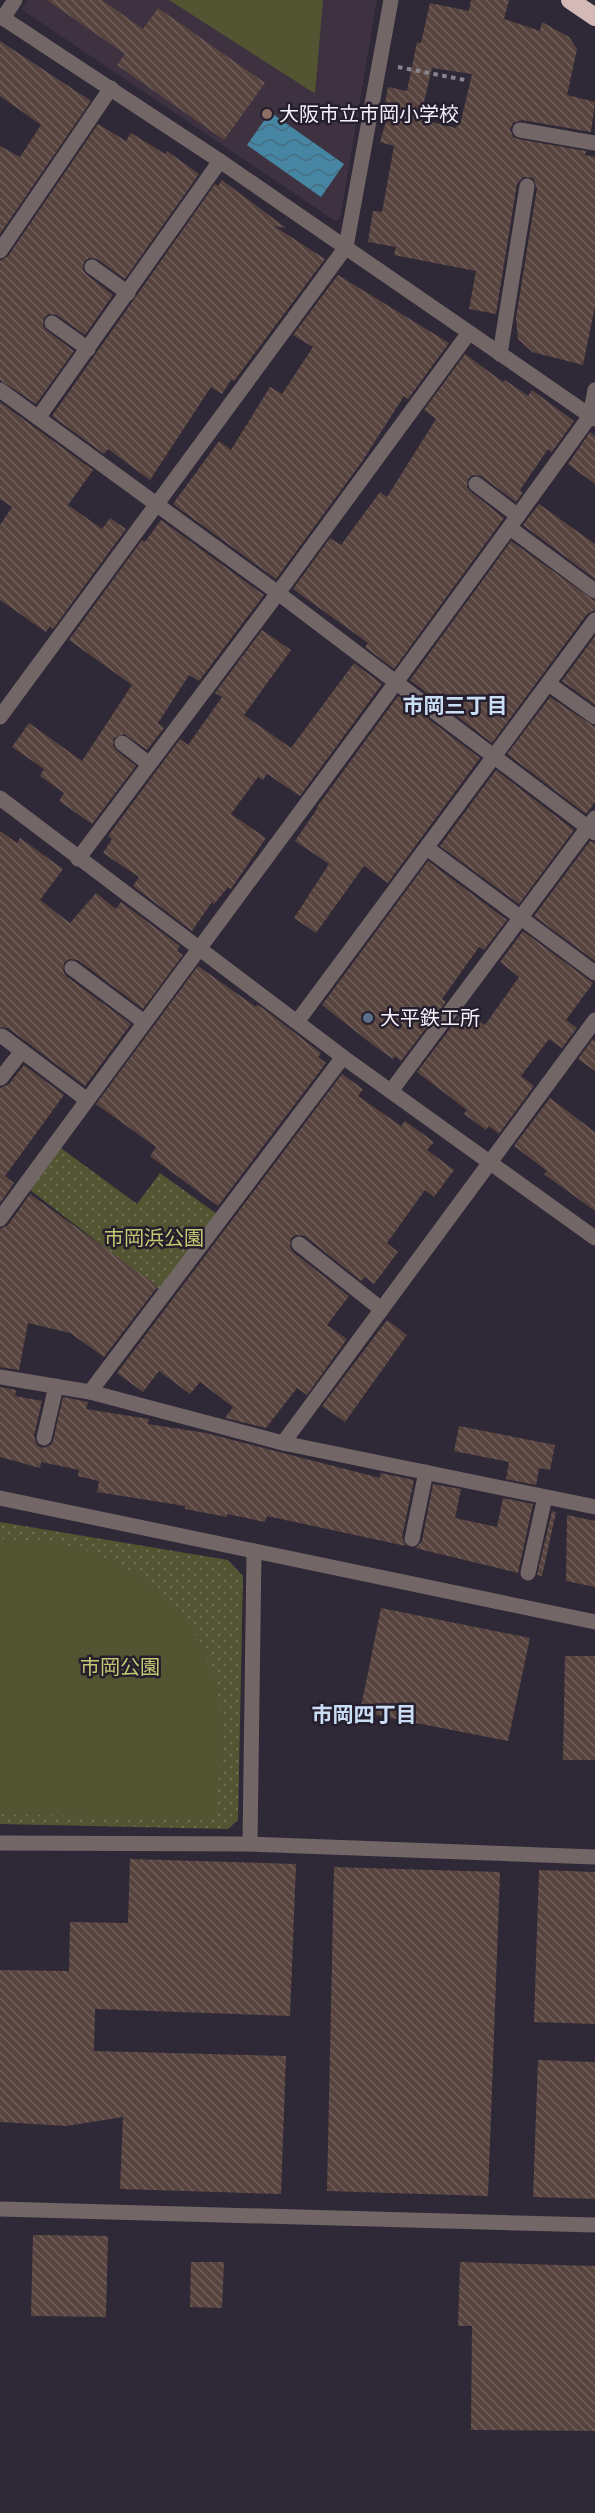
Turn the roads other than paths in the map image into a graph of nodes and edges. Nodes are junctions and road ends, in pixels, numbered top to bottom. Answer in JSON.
{"nodes":[{"id":1,"x":15,"y":0,"type":"edge"},
{"id":2,"x":391,"y":0,"type":"edge"},
{"id":3,"x":570,"y":0,"type":"edge"},
{"id":4,"x":2,"y":17,"type":"edge"},
{"id":5,"x":595,"y":17,"type":"edge"},
{"id":6,"x":111,"y":88,"type":"junction"},
{"id":7,"x":520,"y":130,"type":"dead end"},
{"id":8,"x":595,"y":143,"type":"edge"},
{"id":9,"x":220,"y":161,"type":"junction"},
{"id":10,"x":527,"y":186,"type":"dead end"},
{"id":11,"x":346,"y":247,"type":"junction"},
{"id":12,"x":0,"y":251,"type":"edge"},
{"id":13,"x":92,"y":267,"type":"dead end"},
{"id":14,"x":128,"y":293,"type":"junction"},
{"id":15,"x":52,"y":323,"type":"dead end"},
{"id":16,"x":468,"y":334,"type":"junction"},
{"id":17,"x":88,"y":349,"type":"junction"},
{"id":18,"x":500,"y":354,"type":"junction"},
{"id":19,"x":0,"y":390,"type":"edge"},
{"id":20,"x":595,"y":390,"type":"edge"},
{"id":21,"x":592,"y":417,"type":"edge"},
{"id":22,"x":38,"y":418,"type":"junction"},
{"id":23,"x":476,"y":484,"type":"dead end"},
{"id":24,"x":159,"y":505,"type":"junction"},
{"id":25,"x":514,"y":522,"type":"junction"},
{"id":26,"x":595,"y":591,"type":"edge"},
{"id":27,"x":278,"y":593,"type":"junction"},
{"id":28,"x":595,"y":620,"type":"edge"},
{"id":29,"x":398,"y":683,"type":"junction"},
{"id":30,"x":549,"y":684,"type":"junction"},
{"id":31,"x":0,"y":717,"type":"edge"},
{"id":32,"x":595,"y":717,"type":"edge"},
{"id":33,"x":122,"y":743,"type":"dead end"},
{"id":34,"x":495,"y":757,"type":"junction"},
{"id":35,"x":149,"y":764,"type":"junction"},
{"id":36,"x":0,"y":798,"type":"edge"},
{"id":37,"x":593,"y":826,"type":"edge"},
{"id":38,"x":427,"y":848,"type":"junction"},
{"id":39,"x":78,"y":859,"type":"junction"},
{"id":40,"x":520,"y":919,"type":"junction"},
{"id":41,"x":198,"y":949,"type":"junction"},
{"id":42,"x":72,"y":968,"type":"dead end"},
{"id":43,"x":595,"y":973,"type":"edge"},
{"id":44,"x":144,"y":1022,"type":"junction"},
{"id":45,"x":297,"y":1022,"type":"junction"},
{"id":46,"x":593,"y":1028,"type":"edge"},
{"id":47,"x":2,"y":1036,"type":"dead end"},
{"id":48,"x":22,"y":1051,"type":"junction"},
{"id":49,"x":343,"y":1057,"type":"junction"},
{"id":50,"x":1,"y":1078,"type":"edge"},
{"id":51,"x":391,"y":1091,"type":"junction"},
{"id":52,"x":87,"y":1100,"type":"junction"},
{"id":53,"x":490,"y":1161,"type":"junction"},
{"id":54,"x":0,"y":1219,"type":"edge"},
{"id":55,"x":595,"y":1238,"type":"edge"},
{"id":56,"x":299,"y":1244,"type":"dead end"},
{"id":57,"x":381,"y":1309,"type":"junction"},
{"id":58,"x":0,"y":1377,"type":"edge"},
{"id":59,"x":56,"y":1386,"type":"junction"},
{"id":60,"x":90,"y":1392,"type":"junction"},
{"id":61,"x":44,"y":1438,"type":"dead end"},
{"id":62,"x":283,"y":1443,"type":"junction"},
{"id":63,"x":426,"y":1472,"type":"junction"},
{"id":64,"x":545,"y":1497,"type":"junction"},
{"id":65,"x":0,"y":1498,"type":"edge"},
{"id":66,"x":595,"y":1507,"type":"edge"},
{"id":67,"x":412,"y":1539,"type":"dead end"},
{"id":68,"x":254,"y":1551,"type":"junction"},
{"id":69,"x":528,"y":1573,"type":"dead end"},
{"id":70,"x":595,"y":1622,"type":"edge"},
{"id":71,"x":0,"y":1843,"type":"edge"},
{"id":72,"x":250,"y":1844,"type":"junction"},
{"id":73,"x":595,"y":1857,"type":"edge"},
{"id":74,"x":0,"y":2209,"type":"edge"},
{"id":75,"x":595,"y":2225,"type":"edge"}],
"edges":[{"from":1,"to":4,"type":"street"},
{"from":2,"to":11,"type":"street"},
{"from":3,"to":5,"type":"highway"},
{"from":4,"to":6,"type":"street"},
{"from":6,"to":9,"type":"street"},
{"from":6,"to":12,"type":"street"},
{"from":7,"to":8,"type":"street"},
{"from":9,"to":11,"type":"street"},
{"from":9,"to":14,"type":"street"},
{"from":10,"to":18,"type":"street"},
{"from":11,"to":16,"type":"street"},
{"from":11,"to":24,"type":"street"},
{"from":13,"to":14,"type":"street"},
{"from":14,"to":17,"type":"street"},
{"from":15,"to":17,"type":"street"},
{"from":16,"to":18,"type":"street"},
{"from":16,"to":27,"type":"street"},
{"from":17,"to":22,"type":"street"},
{"from":18,"to":21,"type":"street"},
{"from":19,"to":22,"type":"street"},
{"from":20,"to":21,"type":"street"},
{"from":21,"to":25,"type":"street"},
{"from":22,"to":24,"type":"street"},
{"from":23,"to":25,"type":"street"},
{"from":24,"to":27,"type":"street"},
{"from":24,"to":31,"type":"street"},
{"from":25,"to":26,"type":"street"},
{"from":25,"to":29,"type":"street"},
{"from":27,"to":29,"type":"street"},
{"from":27,"to":35,"type":"street"},
{"from":28,"to":30,"type":"street"},
{"from":29,"to":34,"type":"street"},
{"from":29,"to":41,"type":"street"},
{"from":30,"to":32,"type":"street"},
{"from":30,"to":34,"type":"street"},
{"from":33,"to":35,"type":"street"},
{"from":34,"to":37,"type":"street"},
{"from":34,"to":38,"type":"street"},
{"from":35,"to":39,"type":"street"},
{"from":36,"to":39,"type":"street"},
{"from":37,"to":40,"type":"street"},
{"from":38,"to":40,"type":"street"},
{"from":38,"to":45,"type":"street"},
{"from":39,"to":41,"type":"street"},
{"from":40,"to":43,"type":"street"},
{"from":40,"to":51,"type":"street"},
{"from":41,"to":44,"type":"street"},
{"from":41,"to":45,"type":"street"},
{"from":42,"to":44,"type":"street"},
{"from":44,"to":52,"type":"street"},
{"from":45,"to":49,"type":"street"},
{"from":46,"to":53,"type":"street"},
{"from":47,"to":48,"type":"street"},
{"from":48,"to":50,"type":"street"},
{"from":48,"to":52,"type":"street"},
{"from":49,"to":51,"type":"street"},
{"from":49,"to":60,"type":"street"},
{"from":51,"to":53,"type":"street"},
{"from":52,"to":54,"type":"street"},
{"from":53,"to":55,"type":"street"},
{"from":53,"to":57,"type":"street"},
{"from":56,"to":57,"type":"street"},
{"from":57,"to":62,"type":"street"},
{"from":58,"to":59,"type":"street"},
{"from":59,"to":60,"type":"street"},
{"from":59,"to":61,"type":"street"},
{"from":60,"to":62,"type":"street"},
{"from":62,"to":63,"type":"street"},
{"from":63,"to":64,"type":"street"},
{"from":63,"to":67,"type":"street"},
{"from":64,"to":66,"type":"street"},
{"from":64,"to":69,"type":"street"},
{"from":65,"to":68,"type":"street"},
{"from":68,"to":70,"type":"street"},
{"from":68,"to":72,"type":"street"},
{"from":71,"to":72,"type":"street"},
{"from":72,"to":73,"type":"street"},
{"from":74,"to":75,"type":"street"}]}
